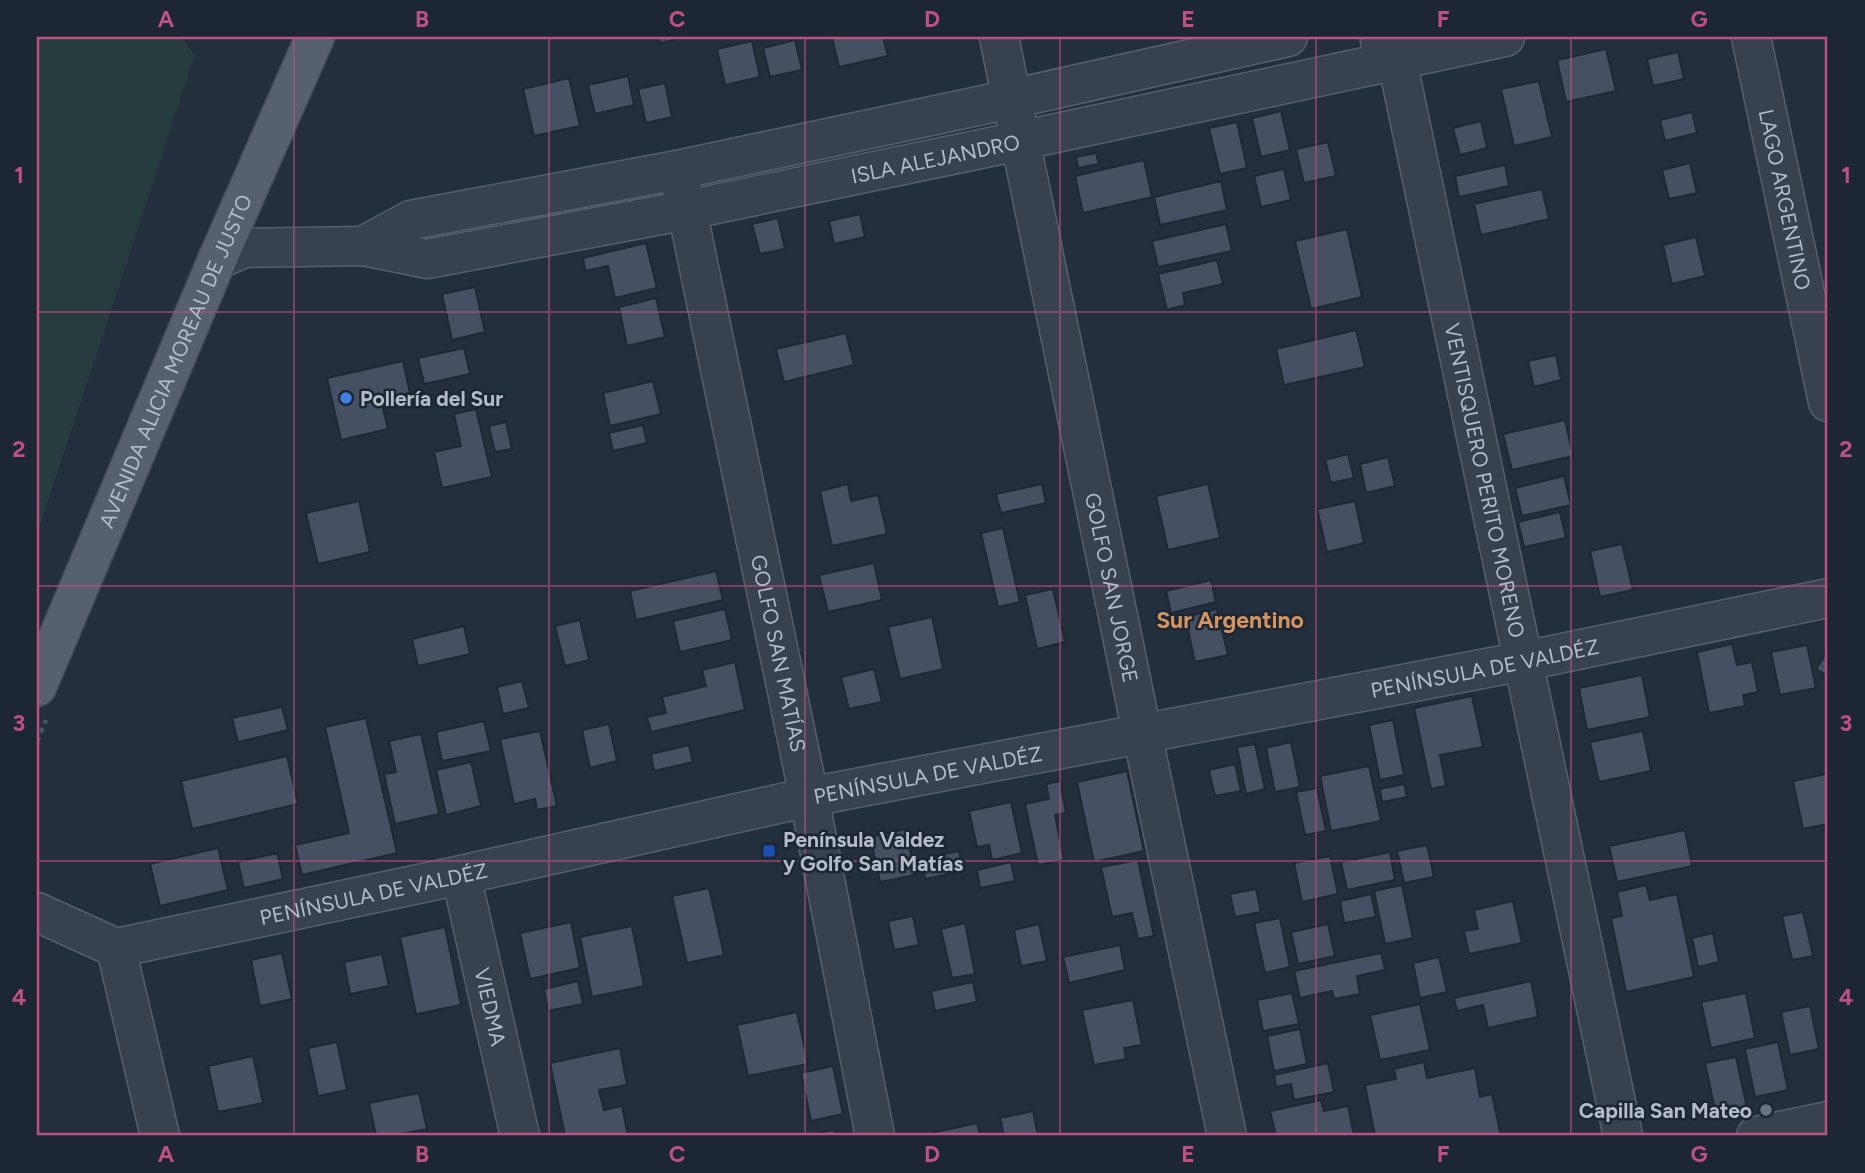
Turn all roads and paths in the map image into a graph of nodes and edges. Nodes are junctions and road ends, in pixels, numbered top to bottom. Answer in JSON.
{"nodes":[{"id":1,"x":315,"y":37,"type":"edge"},
{"id":2,"x":999,"y":37,"type":"edge"},
{"id":3,"x":1288,"y":37,"type":"edge"},
{"id":4,"x":1505,"y":37,"type":"edge"},
{"id":5,"x":1751,"y":37,"type":"edge"},
{"id":6,"x":1386,"y":48,"type":"edge"},
{"id":7,"x":1011,"y":99,"type":"junction"},
{"id":8,"x":1019,"y":141,"type":"junction"},
{"id":9,"x":677,"y":170,"type":"junction"},
{"id":10,"x":687,"y":210,"type":"junction"},
{"id":11,"x":363,"y":246,"type":"junction"},
{"id":12,"x":218,"y":260,"type":"junction"},
{"id":13,"x":1828,"y":402,"type":"edge"},
{"id":14,"x":1828,"y":598,"type":"edge"},
{"id":15,"x":1524,"y":661,"type":"junction"},
{"id":16,"x":37,"y":684,"type":"edge"},
{"id":17,"x":1142,"y":733,"type":"junction"},
{"id":18,"x":809,"y":797,"type":"junction"},
{"id":19,"x":461,"y":875,"type":"junction"},
{"id":20,"x":37,"y":912,"type":"edge"},
{"id":21,"x":116,"y":948,"type":"junction"},
{"id":22,"x":1828,"y":1121,"type":"edge"},
{"id":23,"x":160,"y":1136,"type":"edge"},
{"id":24,"x":520,"y":1136,"type":"edge"},
{"id":25,"x":875,"y":1136,"type":"edge"},
{"id":26,"x":1227,"y":1136,"type":"edge"},
{"id":27,"x":1623,"y":1136,"type":"edge"},
{"id":28,"x":1756,"y":1136,"type":"edge"}],
"edges":[{"from":1,"to":12,"type":"main road","name":"AVENIDA ALICIA MOREAU DE JUSTO"},
{"from":2,"to":7,"type":"street","name":"GOLFO SAN JORGE"},
{"from":3,"to":7,"type":"street","name":"ISLA ALEJANDRO"},
{"from":4,"to":6,"type":"street","name":"ISLA ALEJANDRO"},
{"from":5,"to":13,"type":"street","name":"LAGO ARGENTINO"},
{"from":6,"to":8,"type":"street","name":"ISLA ALEJANDRO"},
{"from":6,"to":15,"type":"street","name":"VENTISQUERO PERITO MORENO"},
{"from":7,"to":8,"type":"street","name":"GOLFO SAN JORGE"},
{"from":7,"to":9,"type":"street","name":"ISLA ALEJANDRO"},
{"from":8,"to":10,"type":"street","name":"ISLA ALEJANDRO"},
{"from":8,"to":17,"type":"street","name":"GOLFO SAN JORGE"},
{"from":9,"to":10,"type":"street","name":"GOLFO SAN MATÍAS"},
{"from":9,"to":11,"type":"street","name":"ISLA ALEJANDRO"},
{"from":10,"to":11,"type":"street","name":"ISLA ALEJANDRO"},
{"from":10,"to":18,"type":"street","name":"GOLFO SAN MATÍAS"},
{"from":11,"to":12,"type":"street","name":"ISLA ALEJANDRO"},
{"from":12,"to":16,"type":"main road","name":"AVENIDA ALICIA MOREAU DE JUSTO"},
{"from":14,"to":15,"type":"street","name":"PENÍNSULA DE VALDÉZ"},
{"from":15,"to":17,"type":"street","name":"PENÍNSULA DE VALDÉZ"},
{"from":15,"to":27,"type":"street","name":"VENTISQUERO PERITO MORENO"},
{"from":17,"to":18,"type":"street","name":"PENÍNSULA DE VALDÉZ"},
{"from":17,"to":26,"type":"street","name":"GOLFO SAN JORGE"},
{"from":18,"to":19,"type":"street","name":"PENÍNSULA DE VALDÉZ"},
{"from":18,"to":25,"type":"street","name":"GOLFO SAN MATÍAS"},
{"from":19,"to":21,"type":"street","name":"PENÍNSULA DE VALDÉZ"},
{"from":19,"to":24,"type":"street","name":"VIEDMA"},
{"from":20,"to":21,"type":"street"},
{"from":21,"to":23,"type":"street"},
{"from":22,"to":28,"type":"street"}]}
